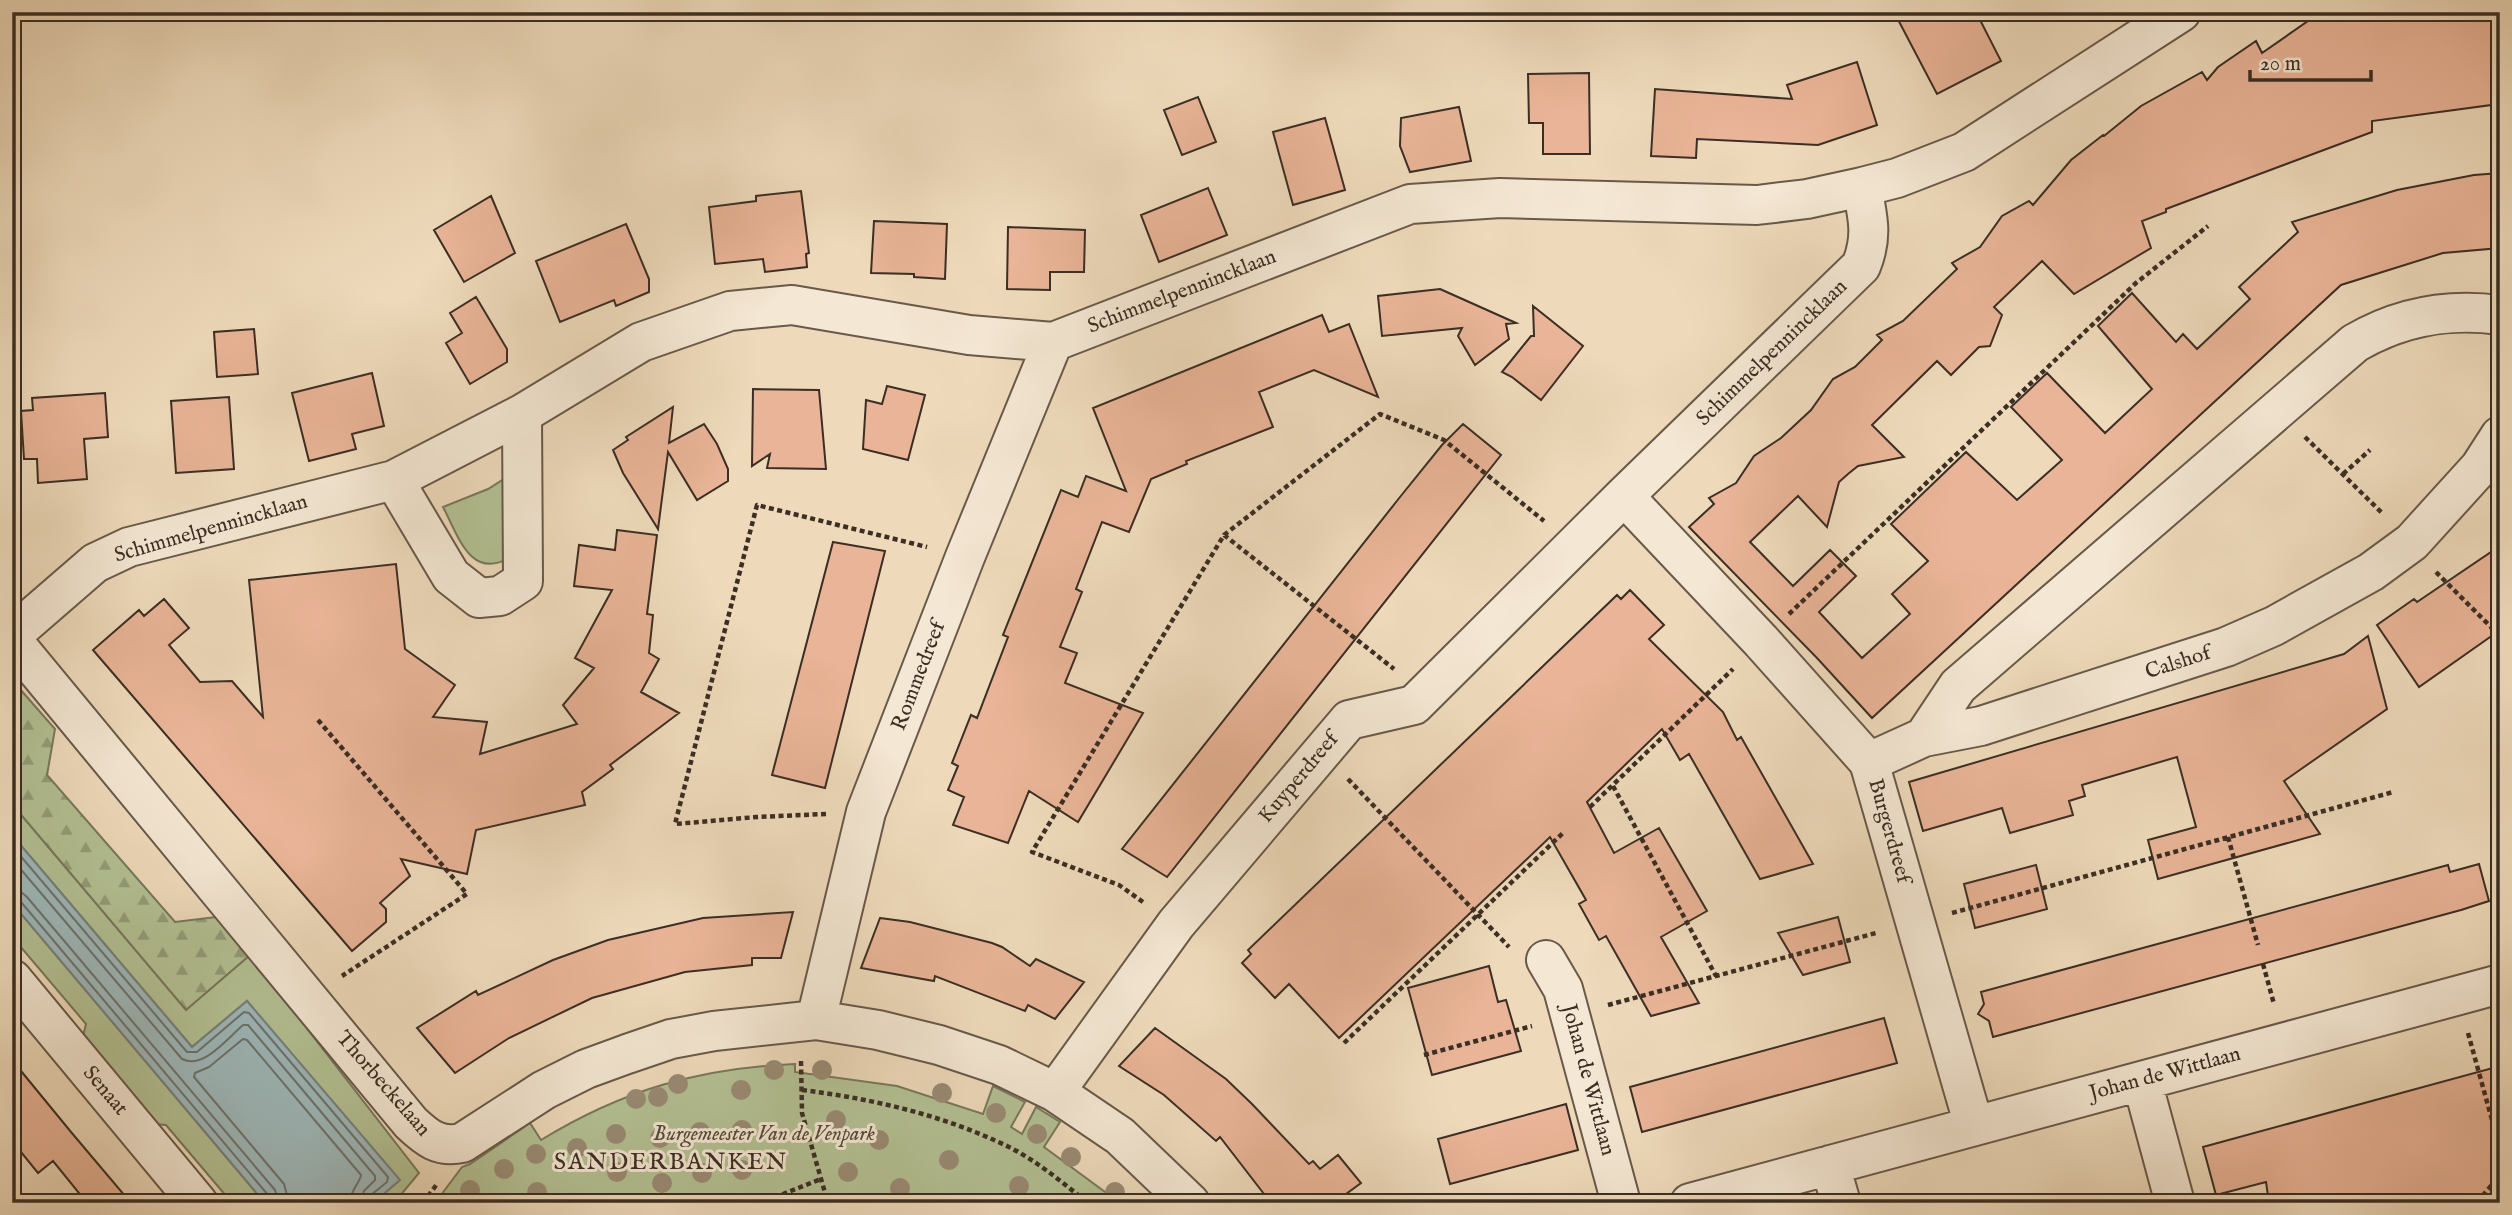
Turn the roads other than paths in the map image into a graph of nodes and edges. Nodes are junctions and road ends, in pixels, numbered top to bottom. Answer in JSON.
{"nodes":[{"id":1,"x":2181,"y":12,"type":"edge"},
{"id":2,"x":1862,"y":187,"type":"junction"},
{"id":3,"x":2500,"y":315,"type":"edge"},
{"id":4,"x":1053,"y":342,"type":"junction"},
{"id":5,"x":522,"y":414,"type":"junction"},
{"id":6,"x":2500,"y":436,"type":"edge"},
{"id":7,"x":394,"y":480,"type":"junction"},
{"id":8,"x":1624,"y":496,"type":"junction"},
{"id":9,"x":12,"y":637,"type":"edge"},
{"id":10,"x":1924,"y":737,"type":"junction"},
{"id":11,"x":1869,"y":762,"type":"junction"},
{"id":12,"x":1529,"y":956,"type":"road end"},
{"id":13,"x":12,"y":979,"type":"edge"},
{"id":14,"x":2500,"y":984,"type":"edge"},
{"id":15,"x":808,"y":1021,"type":"junction"},
{"id":16,"x":2142,"y":1081,"type":"junction"},
{"id":17,"x":1055,"y":1093,"type":"junction"},
{"id":18,"x":1974,"y":1126,"type":"junction"},
{"id":19,"x":1830,"y":1165,"type":"junction"},
{"id":20,"x":198,"y":1203,"type":"edge"},
{"id":21,"x":1190,"y":1203,"type":"edge"},
{"id":22,"x":1621,"y":1203,"type":"edge"},
{"id":23,"x":1690,"y":1203,"type":"edge"},
{"id":24,"x":1841,"y":1203,"type":"edge"},
{"id":25,"x":2175,"y":1203,"type":"edge"}],
"edges":[{"from":1,"to":2,"type":"street","name":"Schimmelpennincklaan"},
{"from":2,"to":4,"type":"street","name":"Schimmelpennincklaan"},
{"from":2,"to":8,"type":"street","name":"Schimmelpennincklaan"},
{"from":3,"to":10,"type":"street"},
{"from":4,"to":5,"type":"street","name":"Schimmelpennincklaan"},
{"from":4,"to":15,"type":"street","name":"Rommedreef"},
{"from":5,"to":7,"type":"street","name":"Schimmelpennincklaan"},
{"from":5,"to":7,"type":"street"},
{"from":6,"to":10,"type":"street","name":"Calshof"},
{"from":7,"to":9,"type":"street","name":"Schimmelpennincklaan"},
{"from":8,"to":11,"type":"street","name":"Burgerdreef"},
{"from":8,"to":17,"type":"street","name":"Kuyperdreef"},
{"from":9,"to":15,"type":"street","name":"Thorbeckelaan"},
{"from":10,"to":11,"type":"street","name":"Calshof"},
{"from":11,"to":18,"type":"street","name":"Burgerdreef"},
{"from":12,"to":22,"type":"street","name":"Johan de Wittlaan"},
{"from":13,"to":20,"type":"street","name":"Senaat"},
{"from":14,"to":16,"type":"street","name":"Johan de Wittlaan"},
{"from":15,"to":17,"type":"street","name":"Thorbeckelaan"},
{"from":16,"to":18,"type":"street","name":"Johan de Wittlaan"},
{"from":16,"to":25,"type":"street"},
{"from":17,"to":21,"type":"street","name":"Thorbeckelaan"},
{"from":18,"to":19,"type":"street","name":"Johan de Wittlaan"},
{"from":19,"to":23,"type":"street","name":"Johan de Wittlaan"},
{"from":19,"to":24,"type":"street"}]}
